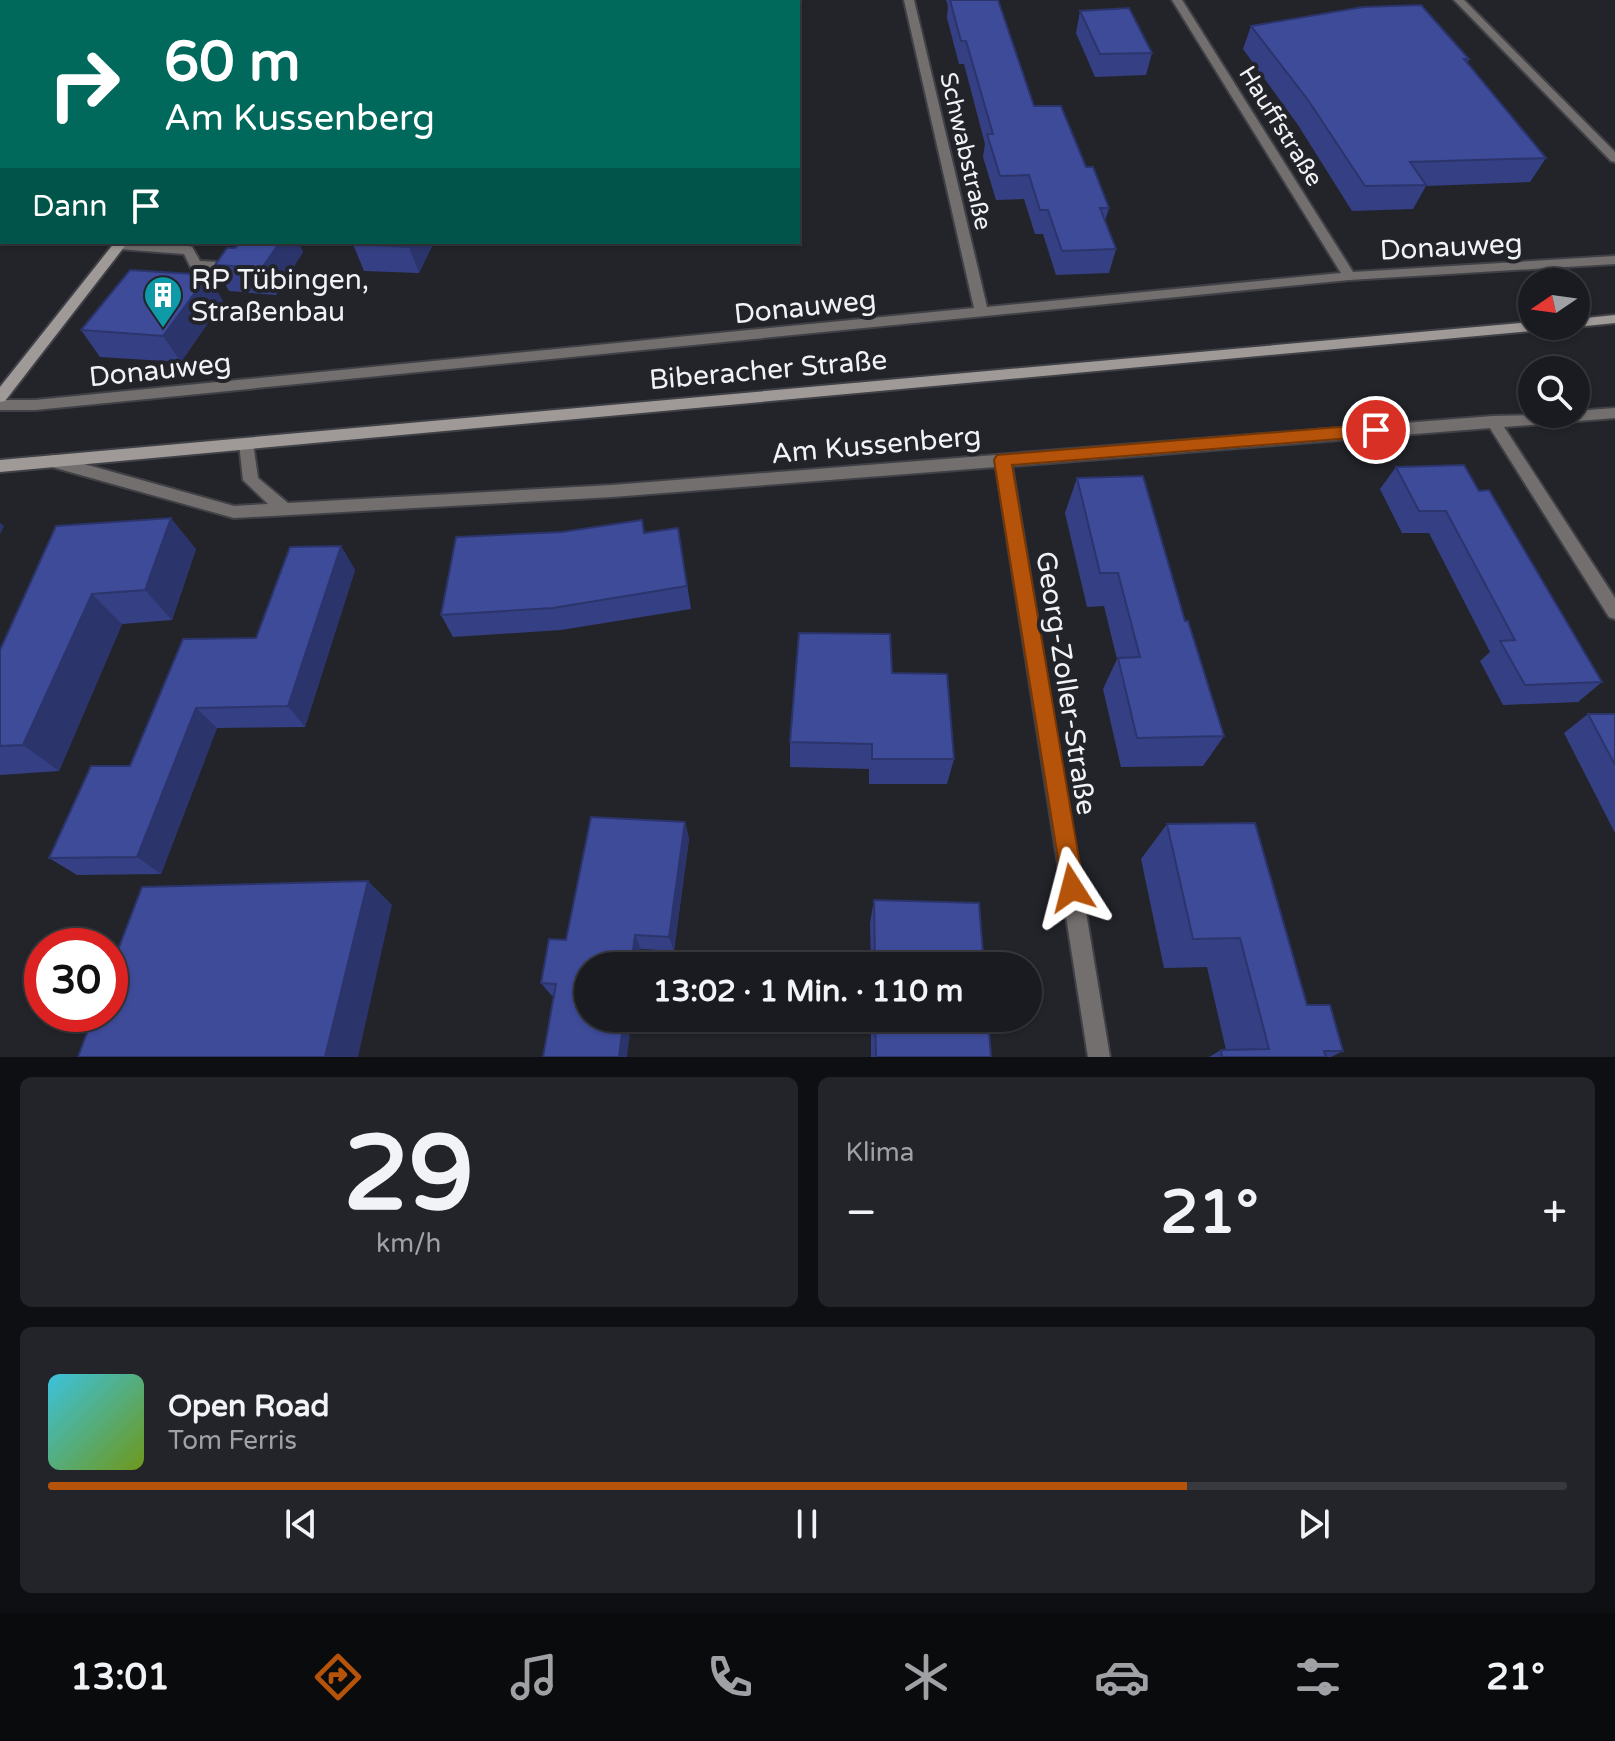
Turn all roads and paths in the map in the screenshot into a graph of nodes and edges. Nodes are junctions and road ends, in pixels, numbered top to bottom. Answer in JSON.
{"nodes":[{"id":1,"x":909,"y":0,"type":"edge"},
{"id":2,"x":1177,"y":0,"type":"edge"},
{"id":3,"x":1459,"y":0,"type":"edge"},
{"id":4,"x":1615,"y":159,"type":"edge"},
{"id":5,"x":120,"y":244,"type":"edge"},
{"id":6,"x":1615,"y":260,"type":"edge"},
{"id":7,"x":247,"y":268,"type":"edge"},
{"id":8,"x":1349,"y":276,"type":"junction"},
{"id":9,"x":981,"y":312,"type":"junction"},
{"id":10,"x":1615,"y":319,"type":"edge"},
{"id":11,"x":1590,"y":322,"type":"edge"},
{"id":12,"x":1518,"y":328,"type":"edge"},
{"id":13,"x":0,"y":397,"type":"edge"},
{"id":14,"x":0,"y":405,"type":"edge"},
{"id":15,"x":1615,"y":413,"type":"edge"},
{"id":16,"x":1493,"y":421,"type":"junction"},
{"id":17,"x":246,"y":443,"type":"junction"},
{"id":18,"x":1003,"y":460,"type":"junction"},
{"id":19,"x":52,"y":461,"type":"junction"},
{"id":20,"x":0,"y":466,"type":"edge"},
{"id":21,"x":284,"y":509,"type":"junction"},
{"id":22,"x":1615,"y":612,"type":"edge"},
{"id":23,"x":1099,"y":1057,"type":"edge"}],
"edges":[{"from":1,"to":9,"type":"street","name":"Schwabstraße"},
{"from":2,"to":8,"type":"street","name":"Hauffstraße"},
{"from":3,"to":4,"type":"street"},
{"from":5,"to":7,"type":"street"},
{"from":5,"to":13,"type":"street"},
{"from":6,"to":8,"type":"street","name":"Donauweg"},
{"from":8,"to":9,"type":"street","name":"Donauweg"},
{"from":9,"to":14,"type":"street","name":"Donauweg"},
{"from":10,"to":11,"type":"street"},
{"from":12,"to":17,"type":"street","name":"Biberacher Straße"},
{"from":15,"to":16,"type":"street","name":"Am Kussenberg"},
{"from":16,"to":18,"type":"street","name":"Am Kussenberg"},
{"from":16,"to":22,"type":"street"},
{"from":17,"to":19,"type":"street","name":"Biberacher Straße"},
{"from":17,"to":21,"type":"street"},
{"from":18,"to":21,"type":"street","name":"Am Kussenberg"},
{"from":18,"to":23,"type":"street","name":"Georg-Zoller-Straße"},
{"from":19,"to":20,"type":"street","name":"Biberacher Straße"},
{"from":19,"to":21,"type":"street","name":"Am Kussenberg"}]}
